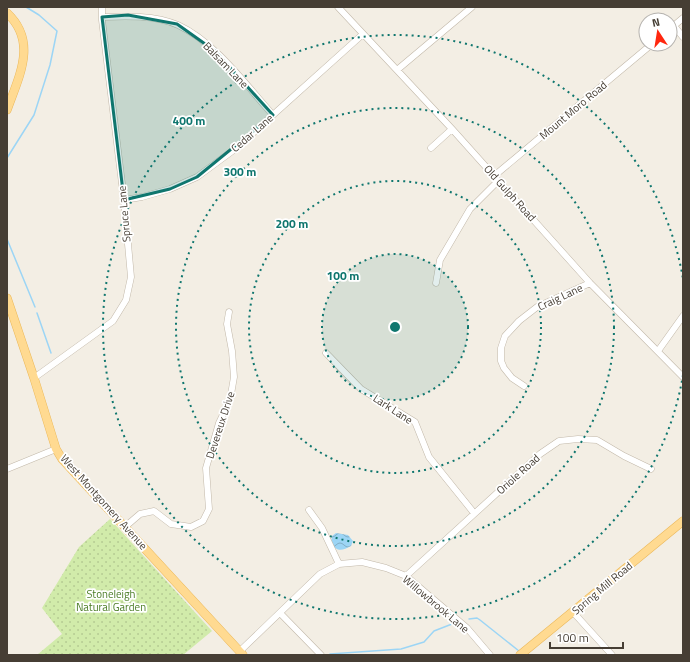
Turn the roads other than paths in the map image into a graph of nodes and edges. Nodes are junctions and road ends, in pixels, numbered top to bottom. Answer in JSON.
{"nodes":[{"id":1,"x":102,"y":7,"type":"edge"},
{"id":2,"x":338,"y":7,"type":"edge"},
{"id":3,"x":468,"y":8,"type":"edge"},
{"id":4,"x":7,"y":13,"type":"edge"},
{"id":5,"x":102,"y":17,"type":"junction"},
{"id":6,"x":363,"y":34,"type":"junction"},
{"id":7,"x":643,"y":52,"type":"edge"},
{"id":8,"x":397,"y":70,"type":"junction"},
{"id":9,"x":7,"y":110,"type":"edge"},
{"id":10,"x":273,"y":115,"type":"junction"},
{"id":11,"x":452,"y":129,"type":"junction"},
{"id":12,"x":432,"y":148,"type":"dead end"},
{"id":13,"x":496,"y":178,"type":"junction"},
{"id":14,"x":124,"y":200,"type":"junction"},
{"id":15,"x":436,"y":283,"type":"dead end"},
{"id":16,"x":590,"y":283,"type":"junction"},
{"id":17,"x":7,"y":298,"type":"edge"},
{"id":18,"x":229,"y":312,"type":"dead end"},
{"id":19,"x":683,"y":316,"type":"edge"},
{"id":20,"x":658,"y":351,"type":"junction"},
{"id":21,"x":326,"y":353,"type":"dead end"},
{"id":22,"x":683,"y":377,"type":"edge"},
{"id":23,"x":34,"y":378,"type":"junction"},
{"id":24,"x":524,"y":386,"type":"dead end"},
{"id":25,"x":56,"y":449,"type":"junction"},
{"id":26,"x":7,"y":469,"type":"edge"},
{"id":27,"x":652,"y":469,"type":"dead end"},
{"id":28,"x":309,"y":510,"type":"dead end"},
{"id":29,"x":474,"y":513,"type":"junction"},
{"id":30,"x":683,"y":521,"type":"edge"},
{"id":31,"x":126,"y":526,"type":"junction"},
{"id":32,"x":339,"y":564,"type":"junction"},
{"id":33,"x":406,"y":576,"type":"junction"},
{"id":34,"x":573,"y":612,"type":"junction"},
{"id":35,"x":280,"y":613,"type":"junction"},
{"id":36,"x":241,"y":653,"type":"edge"},
{"id":37,"x":321,"y":655,"type":"edge"},
{"id":38,"x":490,"y":655,"type":"edge"},
{"id":39,"x":520,"y":655,"type":"edge"},
{"id":40,"x":612,"y":655,"type":"edge"}],
"edges":[{"from":1,"to":5,"type":"street","name":"Spruce Lane"},
{"from":2,"to":6,"type":"street","name":"Old Gulph Road"},
{"from":3,"to":8,"type":"street"},
{"from":4,"to":9,"type":"main road"},
{"from":5,"to":10,"type":"street","name":"Balsam Lane"},
{"from":5,"to":14,"type":"street","name":"Spruce Lane"},
{"from":6,"to":8,"type":"street","name":"Old Gulph Road"},
{"from":6,"to":10,"type":"street","name":"Cedar Lane"},
{"from":7,"to":13,"type":"street","name":"Mount Moro Road"},
{"from":8,"to":11,"type":"street","name":"Old Gulph Road"},
{"from":10,"to":14,"type":"street","name":"Cedar Lane"},
{"from":11,"to":12,"type":"street"},
{"from":11,"to":13,"type":"street","name":"Old Gulph Road"},
{"from":13,"to":15,"type":"street","name":"Mount Moro Road"},
{"from":13,"to":16,"type":"street","name":"Old Gulph Road"},
{"from":14,"to":23,"type":"street","name":"Spruce Lane"},
{"from":16,"to":20,"type":"street","name":"Old Gulph Road"},
{"from":16,"to":24,"type":"street","name":"Craig Lane"},
{"from":17,"to":23,"type":"main road","name":"West Montgomery Avenue"},
{"from":18,"to":31,"type":"street","name":"Devereux Drive"},
{"from":19,"to":20,"type":"street"},
{"from":20,"to":22,"type":"street","name":"Old Gulph Road"},
{"from":21,"to":29,"type":"street","name":"Lark Lane"},
{"from":23,"to":25,"type":"main road","name":"West Montgomery Avenue"},
{"from":25,"to":26,"type":"street"},
{"from":25,"to":31,"type":"main road","name":"West Montgomery Avenue"},
{"from":27,"to":29,"type":"street","name":"Oriole Road"},
{"from":28,"to":32,"type":"street"},
{"from":29,"to":33,"type":"street","name":"Oriole Road"},
{"from":30,"to":34,"type":"main road","name":"Spring Mill Road"},
{"from":31,"to":36,"type":"main road","name":"West Montgomery Avenue"},
{"from":32,"to":33,"type":"street","name":"Willowbrook Lane"},
{"from":32,"to":35,"type":"street","name":"Willowbrook Lane"},
{"from":33,"to":38,"type":"street","name":"Willowbrook Lane"},
{"from":34,"to":39,"type":"main road","name":"Spring Mill Road"},
{"from":34,"to":40,"type":"street"},
{"from":35,"to":36,"type":"street","name":"Willowbrook Lane"},
{"from":35,"to":37,"type":"street"}]}
